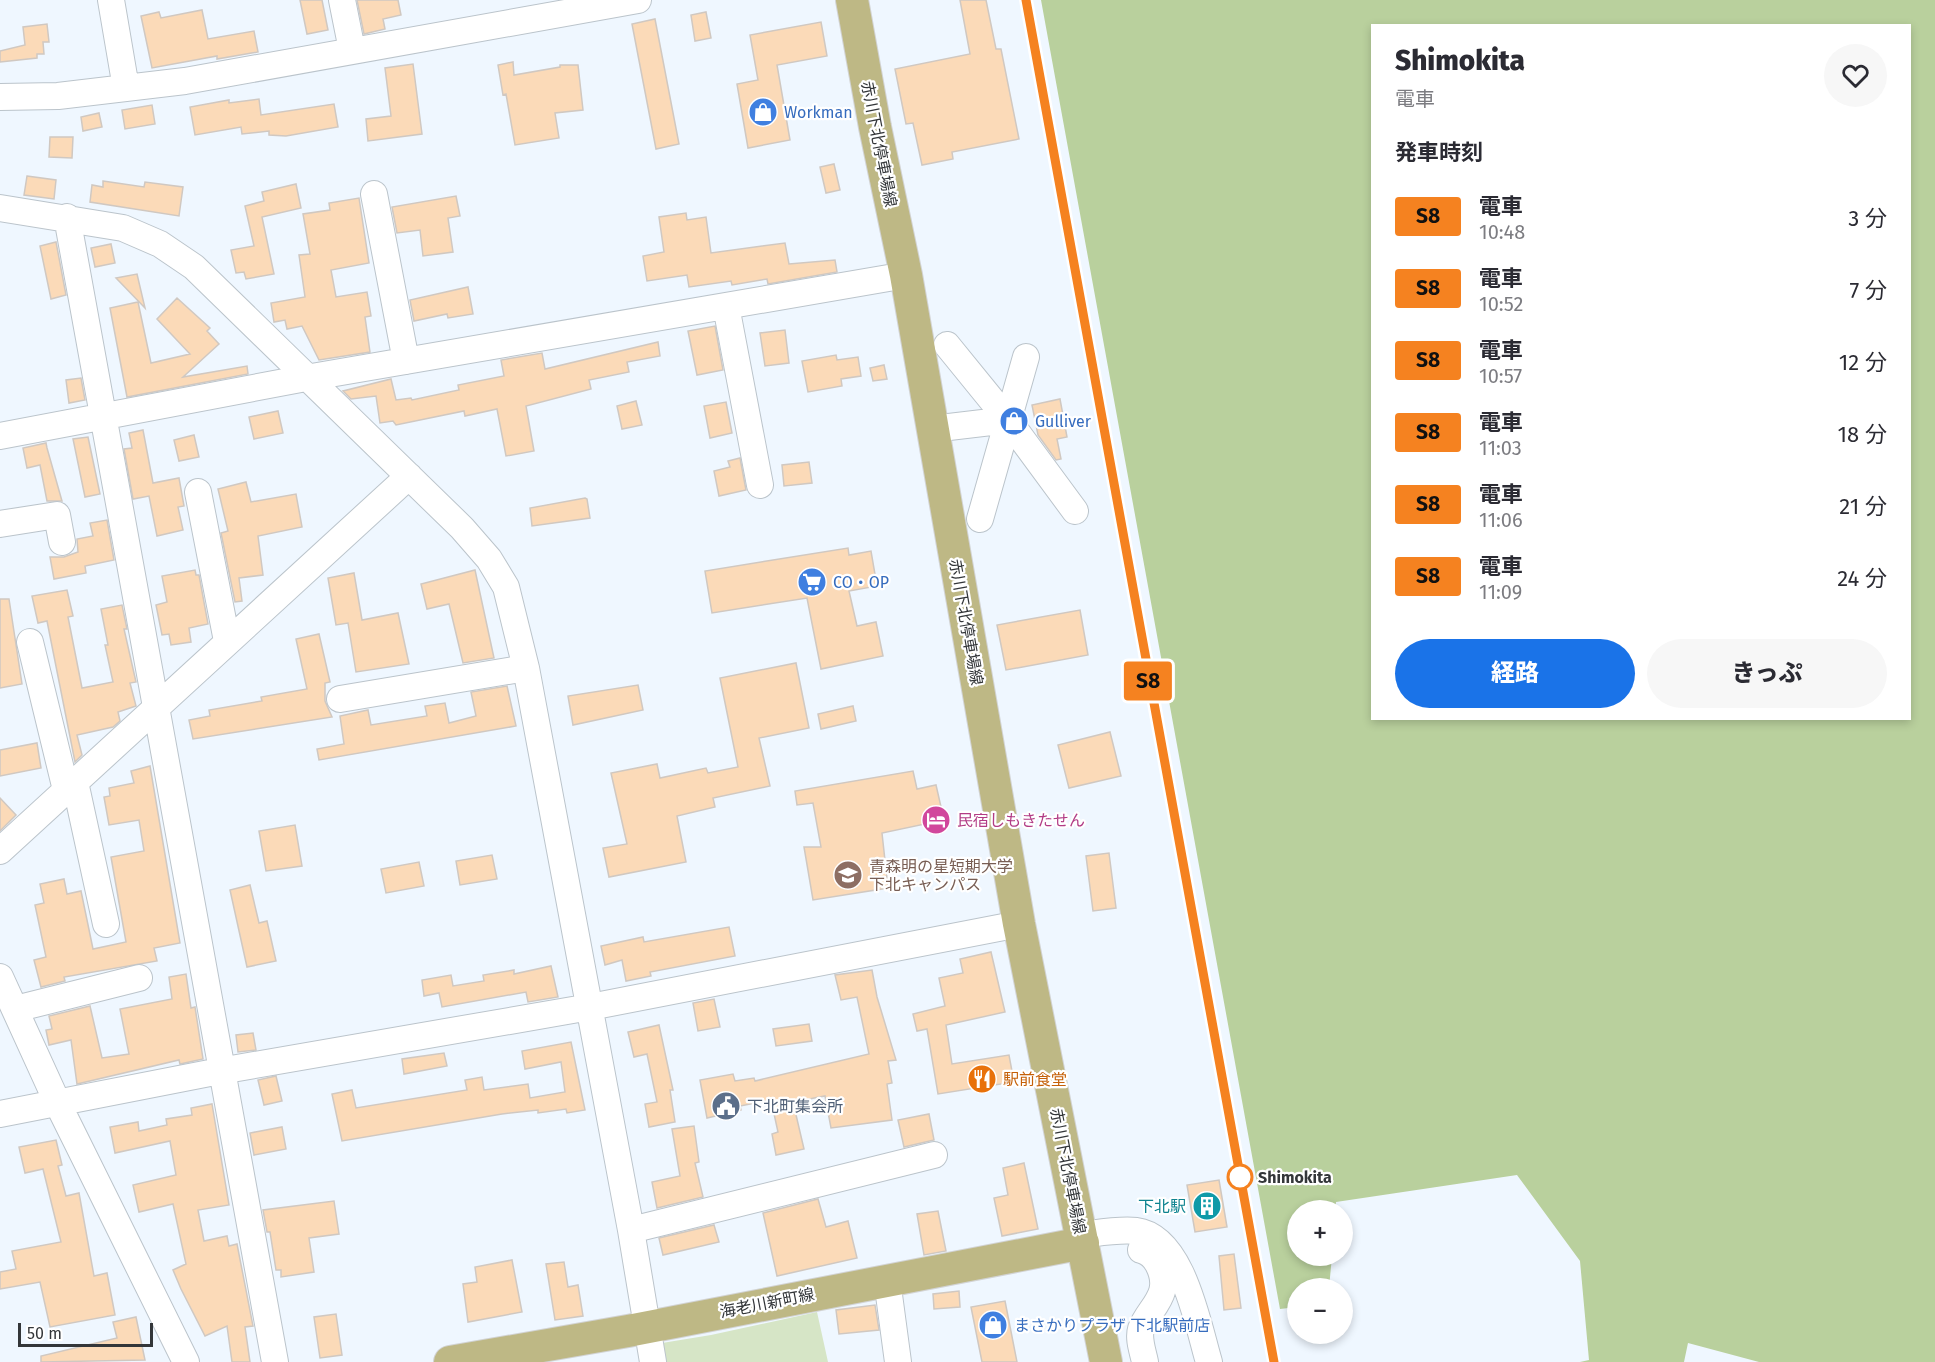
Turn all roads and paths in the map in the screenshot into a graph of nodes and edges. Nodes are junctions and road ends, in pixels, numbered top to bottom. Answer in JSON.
{"nodes":[{"id":1,"x":111,"y":0,"type":"edge"},
{"id":2,"x":342,"y":0,"type":"edge"},
{"id":3,"x":636,"y":0,"type":"edge"},
{"id":4,"x":852,"y":0,"type":"edge"},
{"id":5,"x":537,"y":8,"type":"edge"},
{"id":6,"x":352,"y":50,"type":"junction"},
{"id":7,"x":126,"y":88,"type":"junction"},
{"id":8,"x":0,"y":97,"type":"edge"},
{"id":9,"x":374,"y":194,"type":"dead end"},
{"id":10,"x":0,"y":208,"type":"edge"},
{"id":11,"x":66,"y":217,"type":"junction"},
{"id":12,"x":906,"y":275,"type":"junction"},
{"id":13,"x":726,"y":306,"type":"junction"},
{"id":14,"x":947,"y":345,"type":"dead end"},
{"id":15,"x":1026,"y":357,"type":"dead end"},
{"id":16,"x":406,"y":361,"type":"junction"},
{"id":17,"x":306,"y":378,"type":"junction"},
{"id":18,"x":104,"y":418,"type":"junction"},
{"id":19,"x":1008,"y":420,"type":"junction"},
{"id":20,"x":932,"y":429,"type":"junction"},
{"id":21,"x":0,"y":436,"type":"edge"},
{"id":22,"x":409,"y":476,"type":"junction"},
{"id":23,"x":760,"y":485,"type":"dead end"},
{"id":24,"x":198,"y":492,"type":"dead end"},
{"id":25,"x":1075,"y":511,"type":"dead end"},
{"id":26,"x":980,"y":519,"type":"dead end"},
{"id":27,"x":0,"y":524,"type":"edge"},
{"id":28,"x":62,"y":542,"type":"dead end"},
{"id":29,"x":227,"y":641,"type":"junction"},
{"id":30,"x":30,"y":642,"type":"dead end"},
{"id":31,"x":526,"y":668,"type":"junction"},
{"id":32,"x":340,"y":699,"type":"dead end"},
{"id":33,"x":155,"y":707,"type":"junction"},
{"id":34,"x":70,"y":786,"type":"junction"},
{"id":35,"x":0,"y":851,"type":"edge"},
{"id":36,"x":106,"y":924,"type":"dead end"},
{"id":37,"x":1019,"y":924,"type":"junction"},
{"id":38,"x":0,"y":977,"type":"edge"},
{"id":39,"x":140,"y":978,"type":"dead end"},
{"id":40,"x":590,"y":1007,"type":"junction"},
{"id":41,"x":15,"y":1009,"type":"junction"},
{"id":42,"x":220,"y":1071,"type":"junction"},
{"id":43,"x":58,"y":1104,"type":"junction"},
{"id":44,"x":0,"y":1114,"type":"edge"},
{"id":45,"x":934,"y":1155,"type":"dead end"},
{"id":46,"x":631,"y":1230,"type":"junction"},
{"id":47,"x":1083,"y":1244,"type":"junction"},
{"id":48,"x":887,"y":1280,"type":"junction"},
{"id":49,"x":646,"y":1327,"type":"junction"},
{"id":50,"x":186,"y":1362,"type":"edge"},
{"id":51,"x":274,"y":1362,"type":"edge"},
{"id":52,"x":450,"y":1362,"type":"edge"},
{"id":53,"x":653,"y":1362,"type":"edge"},
{"id":54,"x":898,"y":1362,"type":"edge"},
{"id":55,"x":1106,"y":1362,"type":"edge"},
{"id":56,"x":1144,"y":1362,"type":"edge"},
{"id":57,"x":1209,"y":1362,"type":"edge"}],
"edges":[{"from":1,"to":7,"type":"street"},
{"from":2,"to":6,"type":"street"},
{"from":3,"to":5,"type":"street"},
{"from":4,"to":12,"type":"main road","name":"赤川下北停車場線"},
{"from":5,"to":6,"type":"street"},
{"from":6,"to":7,"type":"street"},
{"from":7,"to":8,"type":"street"},
{"from":9,"to":16,"type":"street"},
{"from":10,"to":11,"type":"street"},
{"from":11,"to":17,"type":"street"},
{"from":11,"to":18,"type":"street"},
{"from":12,"to":13,"type":"street"},
{"from":12,"to":20,"type":"main road","name":"赤川下北停車場線"},
{"from":13,"to":16,"type":"street"},
{"from":13,"to":23,"type":"street"},
{"from":14,"to":19,"type":"street"},
{"from":15,"to":19,"type":"street"},
{"from":16,"to":17,"type":"street"},
{"from":17,"to":18,"type":"street"},
{"from":17,"to":22,"type":"street"},
{"from":18,"to":21,"type":"street"},
{"from":18,"to":33,"type":"street"},
{"from":19,"to":20,"type":"street"},
{"from":19,"to":25,"type":"street"},
{"from":19,"to":26,"type":"street"},
{"from":20,"to":37,"type":"main road","name":"赤川下北停車場線"},
{"from":22,"to":29,"type":"street"},
{"from":22,"to":31,"type":"street"},
{"from":24,"to":29,"type":"street"},
{"from":27,"to":28,"type":"street"},
{"from":29,"to":33,"type":"street"},
{"from":30,"to":34,"type":"street"},
{"from":31,"to":32,"type":"street"},
{"from":31,"to":40,"type":"street"},
{"from":33,"to":34,"type":"street"},
{"from":33,"to":42,"type":"street"},
{"from":34,"to":35,"type":"street"},
{"from":34,"to":36,"type":"street"},
{"from":37,"to":40,"type":"street"},
{"from":37,"to":47,"type":"main road","name":"赤川下北停車場線"},
{"from":38,"to":41,"type":"street"},
{"from":39,"to":41,"type":"street"},
{"from":40,"to":42,"type":"street"},
{"from":40,"to":46,"type":"street"},
{"from":41,"to":43,"type":"street"},
{"from":42,"to":43,"type":"street"},
{"from":42,"to":51,"type":"street"},
{"from":43,"to":44,"type":"street"},
{"from":43,"to":50,"type":"street"},
{"from":45,"to":46,"type":"street"},
{"from":46,"to":49,"type":"street"},
{"from":47,"to":48,"type":"main road","name":"海老川新町線"},
{"from":47,"to":55,"type":"main road","name":"赤川下北停車場線"},
{"from":47,"to":56,"type":"street"},
{"from":47,"to":57,"type":"street"},
{"from":48,"to":49,"type":"main road","name":"海老川新町線"},
{"from":48,"to":54,"type":"street"},
{"from":49,"to":52,"type":"main road","name":"海老川新町線"},
{"from":49,"to":53,"type":"street"}]}
